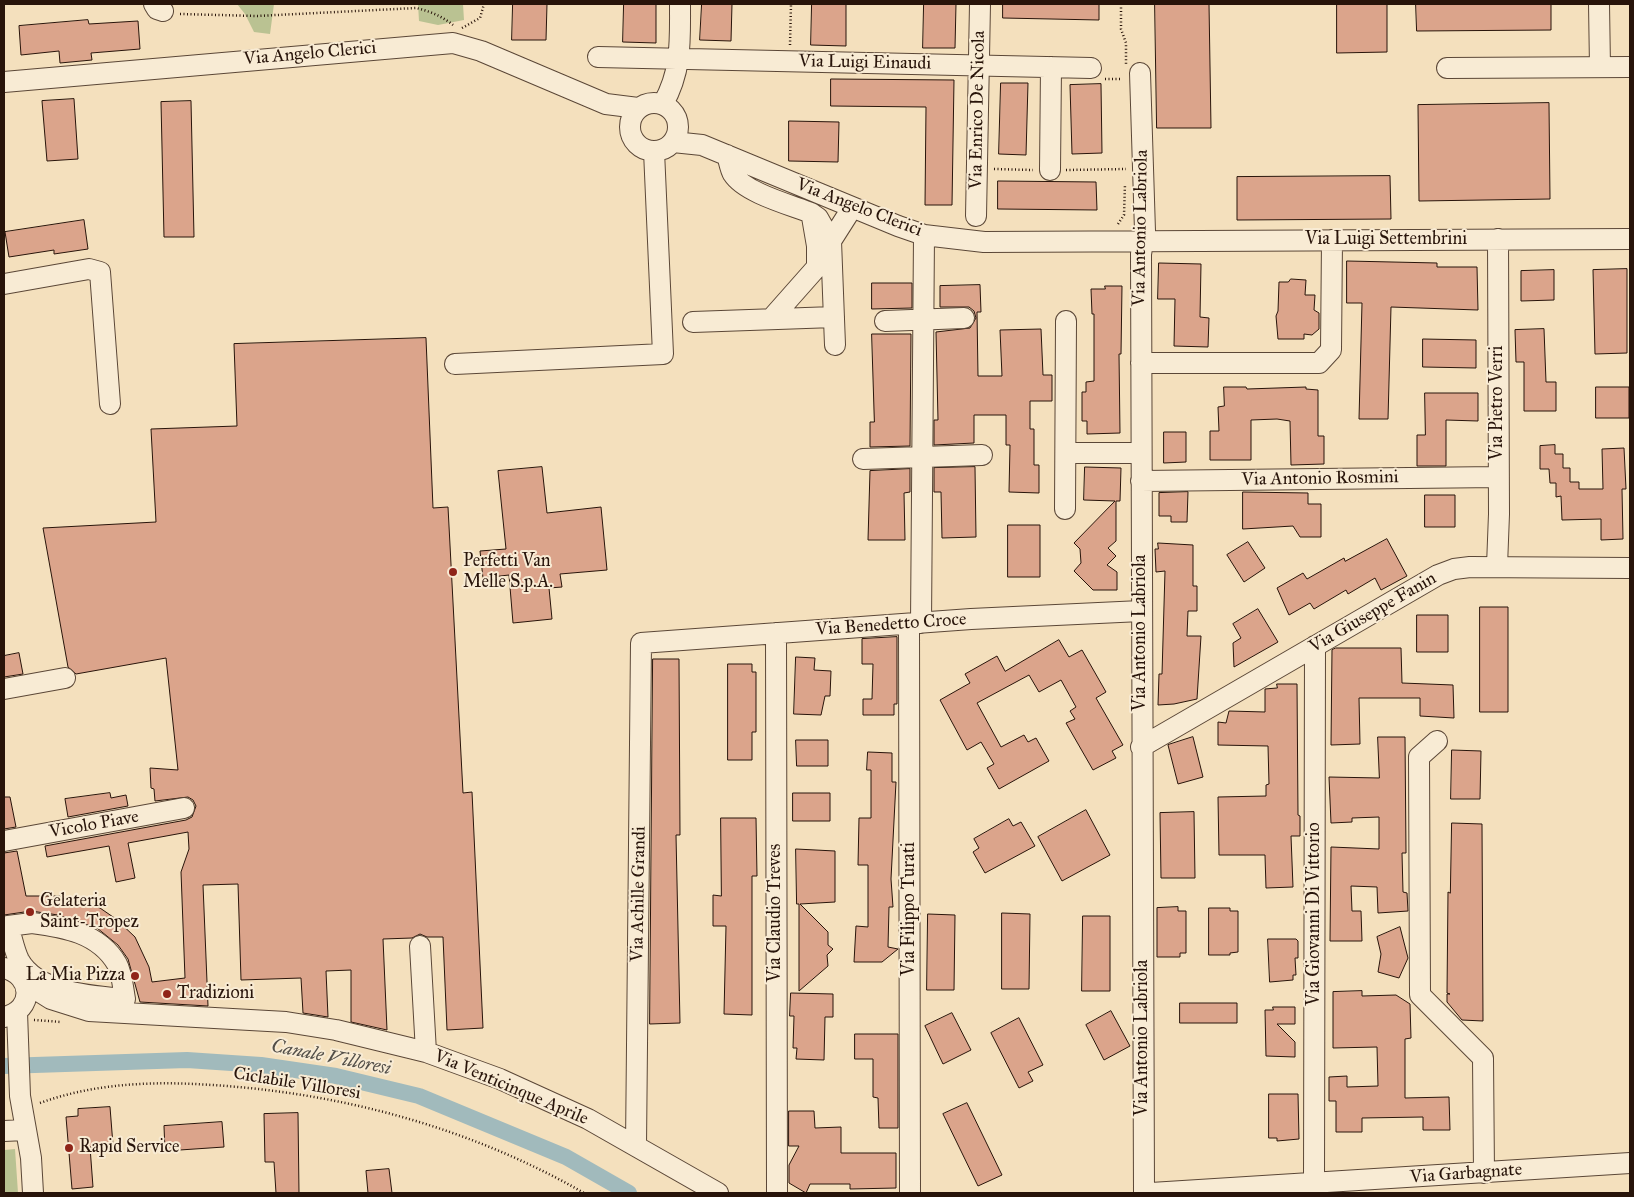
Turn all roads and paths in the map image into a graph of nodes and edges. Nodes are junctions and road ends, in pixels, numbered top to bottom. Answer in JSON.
{"nodes":[{"id":1,"x":484,"y":4,"type":"edge"},
{"id":2,"x":680,"y":4,"type":"edge"},
{"id":3,"x":791,"y":4,"type":"edge"},
{"id":4,"x":980,"y":4,"type":"edge"},
{"id":5,"x":1599,"y":4,"type":"edge"},
{"id":6,"x":159,"y":8,"type":"edge"},
{"id":7,"x":456,"y":37,"type":"junction"},
{"id":8,"x":598,"y":57,"type":"dead end"},
{"id":9,"x":679,"y":59,"type":"junction"},
{"id":10,"x":790,"y":61,"type":"junction"},
{"id":11,"x":979,"y":65,"type":"junction"},
{"id":12,"x":1630,"y":66,"type":"edge"},
{"id":13,"x":1051,"y":67,"type":"junction"},
{"id":14,"x":1600,"y":67,"type":"junction"},
{"id":15,"x":1091,"y":68,"type":"dead end"},
{"id":16,"x":1448,"y":68,"type":"dead end"},
{"id":17,"x":1140,"y":73,"type":"dead end"},
{"id":18,"x":4,"y":82,"type":"edge"},
{"id":19,"x":663,"y":104,"type":"junction"},
{"id":20,"x":634,"y":116,"type":"junction"},
{"id":21,"x":676,"y":134,"type":"junction"},
{"id":22,"x":654,"y":151,"type":"junction"},
{"id":23,"x":727,"y":155,"type":"junction"},
{"id":24,"x":1050,"y":170,"type":"dead end"},
{"id":25,"x":852,"y":208,"type":"junction"},
{"id":26,"x":811,"y":213,"type":"junction"},
{"id":27,"x":976,"y":216,"type":"dead end"},
{"id":28,"x":924,"y":235,"type":"junction"},
{"id":29,"x":1498,"y":239,"type":"junction"},
{"id":30,"x":1630,"y":239,"type":"edge"},
{"id":31,"x":1332,"y":240,"type":"junction"},
{"id":32,"x":830,"y":241,"type":"junction"},
{"id":33,"x":1142,"y":241,"type":"junction"},
{"id":34,"x":4,"y":284,"type":"edge"},
{"id":35,"x":834,"y":317,"type":"junction"},
{"id":36,"x":964,"y":318,"type":"dead end"},
{"id":37,"x":772,"y":319,"type":"junction"},
{"id":38,"x":924,"y":320,"type":"junction"},
{"id":39,"x":885,"y":321,"type":"dead end"},
{"id":40,"x":1066,"y":321,"type":"dead end"},
{"id":41,"x":693,"y":322,"type":"dead end"},
{"id":42,"x":835,"y":345,"type":"dead end"},
{"id":43,"x":1141,"y":363,"type":"junction"},
{"id":44,"x":456,"y":364,"type":"dead end"},
{"id":45,"x":110,"y":404,"type":"dead end"},
{"id":46,"x":1066,"y":453,"type":"junction"},
{"id":47,"x":1141,"y":454,"type":"junction"},
{"id":48,"x":982,"y":455,"type":"dead end"},
{"id":49,"x":922,"y":457,"type":"junction"},
{"id":50,"x":863,"y":458,"type":"dead end"},
{"id":51,"x":1498,"y":477,"type":"junction"},
{"id":52,"x":1141,"y":482,"type":"junction"},
{"id":53,"x":1065,"y":509,"type":"dead end"},
{"id":54,"x":1497,"y":566,"type":"junction"},
{"id":55,"x":1630,"y":568,"type":"edge"},
{"id":56,"x":1141,"y":611,"type":"junction"},
{"id":57,"x":915,"y":623,"type":"junction"},
{"id":58,"x":776,"y":633,"type":"junction"},
{"id":59,"x":641,"y":643,"type":"joint"},
{"id":60,"x":1315,"y":646,"type":"junction"},
{"id":61,"x":64,"y":678,"type":"dead end"},
{"id":62,"x":4,"y":690,"type":"edge"},
{"id":63,"x":1437,"y":741,"type":"dead end"},
{"id":64,"x":1141,"y":747,"type":"junction"},
{"id":65,"x":184,"y":808,"type":"dead end"},
{"id":66,"x":4,"y":841,"type":"edge"},
{"id":67,"x":8,"y":926,"type":"joint"},
{"id":68,"x":420,"y":946,"type":"dead end"},
{"id":69,"x":11,"y":968,"type":"edge"},
{"id":70,"x":51,"y":999,"type":"junction"},
{"id":71,"x":19,"y":1017,"type":"edge"},
{"id":72,"x":64,"y":1022,"type":"dead end"},
{"id":73,"x":426,"y":1052,"type":"junction"},
{"id":74,"x":21,"y":1101,"type":"junction"},
{"id":75,"x":25,"y":1130,"type":"junction"},
{"id":76,"x":4,"y":1131,"type":"edge"},
{"id":77,"x":636,"y":1145,"type":"junction"},
{"id":78,"x":1630,"y":1164,"type":"edge"},
{"id":79,"x":1484,"y":1173,"type":"junction"},
{"id":80,"x":1314,"y":1183,"type":"junction"},
{"id":81,"x":1379,"y":1186,"type":"edge"},
{"id":82,"x":1242,"y":1191,"type":"edge"},
{"id":83,"x":33,"y":1193,"type":"edge"},
{"id":84,"x":584,"y":1193,"type":"edge"},
{"id":85,"x":718,"y":1193,"type":"edge"},
{"id":86,"x":777,"y":1193,"type":"edge"},
{"id":87,"x":910,"y":1193,"type":"edge"},
{"id":88,"x":1144,"y":1193,"type":"edge"},
{"id":89,"x":1151,"y":1193,"type":"edge"}],
"edges":[{"from":1,"to":7,"type":"path"},
{"from":2,"to":9,"type":"street"},
{"from":3,"to":10,"type":"path"},
{"from":4,"to":11,"type":"street","name":"Via Enrico De Nicola"},
{"from":5,"to":14,"type":"street"},
{"from":6,"to":7,"type":"path"},
{"from":7,"to":18,"type":"street","name":"Via Angelo Clerici"},
{"from":7,"to":20,"type":"street","name":"Via Angelo Clerici"},
{"from":8,"to":9,"type":"street","name":"Via Luigi Einaudi"},
{"from":9,"to":10,"type":"street","name":"Via Luigi Einaudi"},
{"from":9,"to":19,"type":"street"},
{"from":10,"to":11,"type":"street","name":"Via Luigi Einaudi"},
{"from":11,"to":13,"type":"street","name":"Via Luigi Einaudi"},
{"from":11,"to":27,"type":"street","name":"Via Enrico De Nicola"},
{"from":12,"to":14,"type":"street"},
{"from":13,"to":15,"type":"street","name":"Via Luigi Einaudi"},
{"from":13,"to":24,"type":"street"},
{"from":14,"to":16,"type":"street"},
{"from":17,"to":33,"type":"street","name":"Via Antonio Labriola"},
{"from":19,"to":20,"type":"street"},
{"from":19,"to":21,"type":"street"},
{"from":20,"to":22,"type":"street"},
{"from":21,"to":22,"type":"street"},
{"from":21,"to":23,"type":"street","name":"Via Angelo Clerici"},
{"from":22,"to":44,"type":"street"},
{"from":23,"to":25,"type":"street","name":"Via Angelo Clerici"},
{"from":23,"to":26,"type":"street"},
{"from":25,"to":28,"type":"street","name":"Via Angelo Clerici"},
{"from":25,"to":32,"type":"street"},
{"from":26,"to":32,"type":"street"},
{"from":26,"to":37,"type":"street"},
{"from":28,"to":33,"type":"street","name":"Via Angelo Clerici"},
{"from":28,"to":38,"type":"street","name":"Via Filippo Turati"},
{"from":29,"to":30,"type":"street","name":"Via Luigi Settembrini"},
{"from":29,"to":31,"type":"street","name":"Via Luigi Settembrini"},
{"from":29,"to":51,"type":"street","name":"Via Pietro Verri"},
{"from":31,"to":33,"type":"street","name":"Via Luigi Settembrini"},
{"from":31,"to":43,"type":"street"},
{"from":32,"to":35,"type":"street"},
{"from":33,"to":43,"type":"street","name":"Via Antonio Labriola"},
{"from":34,"to":45,"type":"street"},
{"from":35,"to":37,"type":"street"},
{"from":35,"to":42,"type":"street"},
{"from":36,"to":38,"type":"street"},
{"from":37,"to":41,"type":"street"},
{"from":38,"to":39,"type":"street"},
{"from":38,"to":49,"type":"street","name":"Via Filippo Turati"},
{"from":40,"to":46,"type":"street"},
{"from":43,"to":47,"type":"street","name":"Via Antonio Labriola"},
{"from":46,"to":47,"type":"street"},
{"from":46,"to":53,"type":"street"},
{"from":47,"to":52,"type":"street","name":"Via Antonio Labriola"},
{"from":48,"to":49,"type":"street"},
{"from":49,"to":50,"type":"street"},
{"from":49,"to":57,"type":"street","name":"Via Filippo Turati"},
{"from":51,"to":52,"type":"street","name":"Via Antonio Rosmini"},
{"from":51,"to":54,"type":"street","name":"Via Pietro Verri"},
{"from":52,"to":56,"type":"street","name":"Via Antonio Labriola"},
{"from":54,"to":55,"type":"street","name":"Via Giuseppe Fanin"},
{"from":54,"to":60,"type":"street","name":"Via Giuseppe Fanin"},
{"from":56,"to":57,"type":"street","name":"Via Benedetto Croce"},
{"from":56,"to":64,"type":"street","name":"Via Antonio Labriola"},
{"from":57,"to":58,"type":"street","name":"Via Benedetto Croce"},
{"from":57,"to":87,"type":"street","name":"Via Filippo Turati"},
{"from":58,"to":59,"type":"street","name":"Via Benedetto Croce"},
{"from":58,"to":86,"type":"street","name":"Via Claudio Treves"},
{"from":59,"to":77,"type":"street","name":"Via Achille Grandi"},
{"from":60,"to":64,"type":"street","name":"Via Giuseppe Fanin"},
{"from":60,"to":80,"type":"street","name":"Via Giovanni Di Vittorio"},
{"from":61,"to":62,"type":"street"},
{"from":63,"to":79,"type":"street"},
{"from":64,"to":88,"type":"street","name":"Via Antonio Labriola"},
{"from":65,"to":66,"type":"street","name":"Vicolo Piave"},
{"from":67,"to":67,"type":"street"},
{"from":68,"to":73,"type":"street"},
{"from":69,"to":70,"type":"street","name":"Via Venticinque Aprile"},
{"from":69,"to":71,"type":"street"},
{"from":70,"to":71,"type":"street","name":"Via Venticinque Aprile"},
{"from":70,"to":73,"type":"street","name":"Via Venticinque Aprile"},
{"from":71,"to":72,"type":"path"},
{"from":71,"to":74,"type":"street"},
{"from":73,"to":77,"type":"street","name":"Via Venticinque Aprile"},
{"from":74,"to":75,"type":"street"},
{"from":74,"to":84,"type":"path","name":"Ciclabile Villoresi"},
{"from":75,"to":76,"type":"street"},
{"from":75,"to":83,"type":"street"},
{"from":77,"to":85,"type":"street","name":"Via Venticinque Aprile"},
{"from":78,"to":79,"type":"street","name":"Via Garbagnate"},
{"from":79,"to":81,"type":"street","name":"Via Garbagnate"},
{"from":80,"to":81,"type":"street","name":"Via Garbagnate"},
{"from":80,"to":82,"type":"street","name":"Via Garbagnate"},
{"from":82,"to":89,"type":"street","name":"Via Garbagnate"}]}
